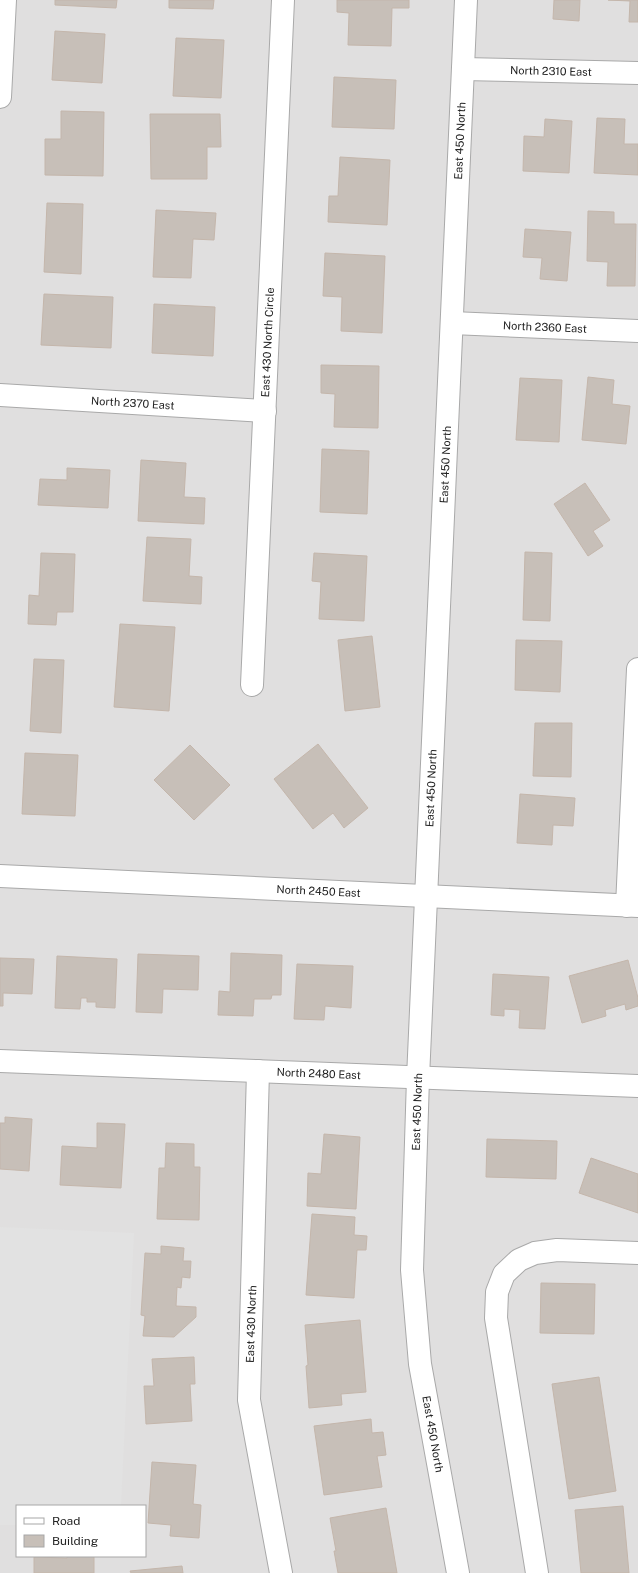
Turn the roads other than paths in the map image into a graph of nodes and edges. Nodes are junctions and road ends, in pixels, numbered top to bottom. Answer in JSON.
{"nodes":[{"id":1,"x":5,"y":0,"type":"edge"},
{"id":2,"x":283,"y":0,"type":"edge"},
{"id":3,"x":466,"y":0,"type":"edge"},
{"id":4,"x":463,"y":69,"type":"junction"},
{"id":5,"x":638,"y":73,"type":"edge"},
{"id":6,"x":0,"y":97,"type":"edge"},
{"id":7,"x":452,"y":323,"type":"junction"},
{"id":8,"x":638,"y":331,"type":"edge"},
{"id":9,"x":0,"y":395,"type":"edge"},
{"id":10,"x":265,"y":412,"type":"junction"},
{"id":11,"x":638,"y":669,"type":"edge"},
{"id":12,"x":252,"y":685,"type":"dead end"},
{"id":13,"x":0,"y":876,"type":"edge"},
{"id":14,"x":427,"y":896,"type":"junction"},
{"id":15,"x":632,"y":906,"type":"edge"},
{"id":16,"x":0,"y":1061,"type":"edge"},
{"id":17,"x":258,"y":1071,"type":"junction"},
{"id":18,"x":418,"y":1078,"type":"junction"},
{"id":19,"x":638,"y":1086,"type":"edge"},
{"id":20,"x":638,"y":1253,"type":"edge"},
{"id":21,"x":281,"y":1573,"type":"edge"},
{"id":22,"x":458,"y":1573,"type":"edge"},
{"id":23,"x":537,"y":1573,"type":"edge"}],
"edges":[{"from":1,"to":6,"type":"street"},
{"from":2,"to":10,"type":"street","name":"East 430 North Circle"},
{"from":3,"to":4,"type":"street","name":"East 450 North"},
{"from":4,"to":5,"type":"street","name":"North 2310 East"},
{"from":4,"to":7,"type":"street","name":"East 450 North"},
{"from":7,"to":8,"type":"street","name":"North 2360 East"},
{"from":7,"to":14,"type":"street","name":"East 450 North"},
{"from":9,"to":10,"type":"street","name":"North 2370 East"},
{"from":10,"to":12,"type":"street","name":"East 430 North Circle"},
{"from":11,"to":15,"type":"street"},
{"from":13,"to":14,"type":"street","name":"North 2450 East"},
{"from":14,"to":15,"type":"street","name":"North 2450 East"},
{"from":14,"to":18,"type":"street","name":"East 450 North"},
{"from":16,"to":17,"type":"street","name":"North 2480 East"},
{"from":17,"to":18,"type":"street","name":"North 2480 East"},
{"from":17,"to":21,"type":"street","name":"East 430 North"},
{"from":18,"to":19,"type":"street","name":"North 2480 East"},
{"from":18,"to":22,"type":"street","name":"East 450 North"},
{"from":20,"to":23,"type":"street"}]}
